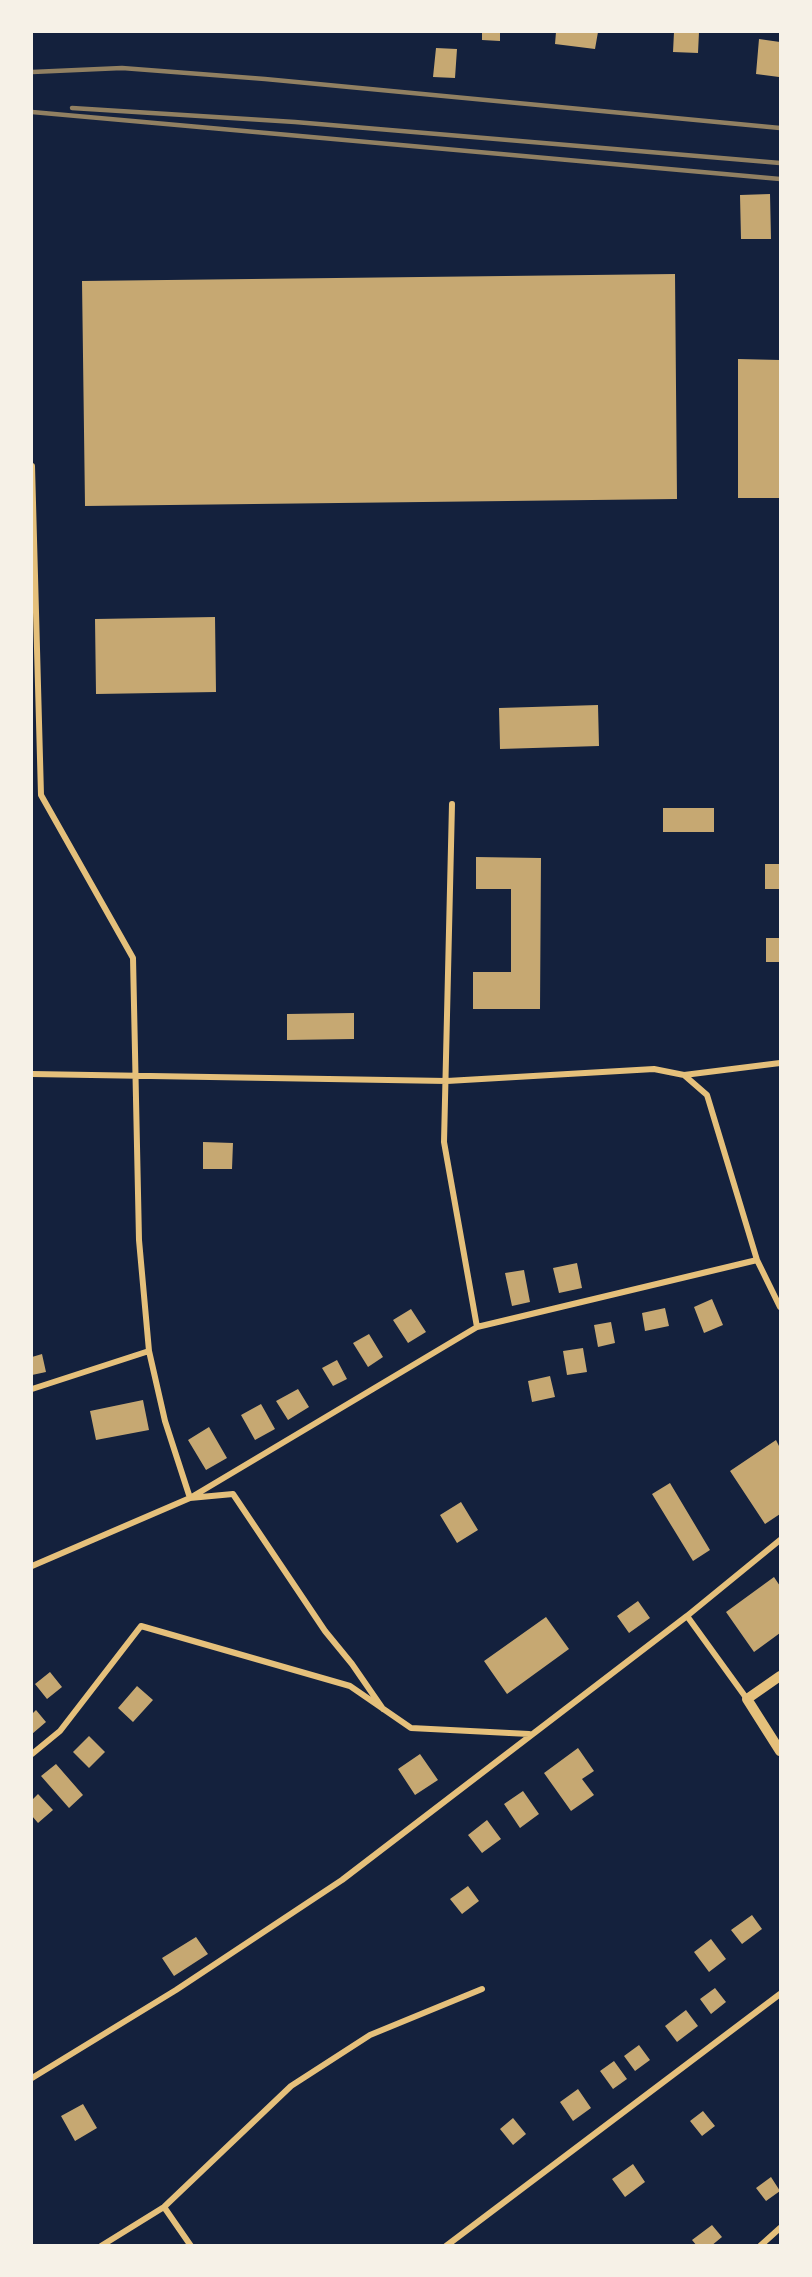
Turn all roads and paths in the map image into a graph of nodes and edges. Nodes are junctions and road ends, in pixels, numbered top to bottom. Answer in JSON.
{"nodes":[{"id":1,"x":32,"y":466,"type":"edge"},
{"id":2,"x":33,"y":584,"type":"edge"},
{"id":3,"x":32,"y":774,"type":"edge"},
{"id":4,"x":40,"y":774,"type":"junction"},
{"id":5,"x":452,"y":804,"type":"dead end"},
{"id":6,"x":780,"y":1063,"type":"edge"},
{"id":7,"x":32,"y":1074,"type":"edge"},
{"id":8,"x":137,"y":1075,"type":"junction"},
{"id":9,"x":684,"y":1075,"type":"junction"},
{"id":10,"x":447,"y":1081,"type":"junction"},
{"id":11,"x":757,"y":1260,"type":"junction"},
{"id":12,"x":780,"y":1307,"type":"edge"},
{"id":13,"x":477,"y":1327,"type":"junction"},
{"id":14,"x":149,"y":1351,"type":"junction"},
{"id":15,"x":32,"y":1389,"type":"edge"},
{"id":16,"x":190,"y":1498,"type":"junction"},
{"id":17,"x":780,"y":1540,"type":"edge"},
{"id":18,"x":32,"y":1566,"type":"edge"},
{"id":19,"x":687,"y":1616,"type":"junction"},
{"id":20,"x":780,"y":1676,"type":"edge"},
{"id":21,"x":747,"y":1699,"type":"junction"},
{"id":22,"x":383,"y":1709,"type":"junction"},
{"id":23,"x":530,"y":1734,"type":"junction"},
{"id":24,"x":780,"y":1750,"type":"edge"},
{"id":25,"x":32,"y":1754,"type":"edge"},
{"id":26,"x":482,"y":1989,"type":"dead end"},
{"id":27,"x":780,"y":1994,"type":"edge"},
{"id":28,"x":32,"y":2078,"type":"edge"},
{"id":29,"x":164,"y":2207,"type":"junction"},
{"id":30,"x":780,"y":2228,"type":"edge"},
{"id":31,"x":101,"y":2246,"type":"edge"},
{"id":32,"x":191,"y":2246,"type":"edge"},
{"id":33,"x":446,"y":2246,"type":"edge"},
{"id":34,"x":760,"y":2246,"type":"edge"}],
"edges":[{"from":1,"to":2,"type":"street"},
{"from":2,"to":4,"type":"street"},
{"from":3,"to":4,"type":"street"},
{"from":4,"to":8,"type":"street"},
{"from":5,"to":10,"type":"street"},
{"from":6,"to":9,"type":"street"},
{"from":7,"to":8,"type":"street"},
{"from":8,"to":10,"type":"street"},
{"from":8,"to":14,"type":"street"},
{"from":9,"to":10,"type":"street"},
{"from":9,"to":11,"type":"street"},
{"from":10,"to":13,"type":"street"},
{"from":11,"to":12,"type":"street"},
{"from":11,"to":13,"type":"street"},
{"from":13,"to":16,"type":"street"},
{"from":14,"to":15,"type":"street"},
{"from":14,"to":16,"type":"street"},
{"from":16,"to":18,"type":"street"},
{"from":16,"to":22,"type":"street"},
{"from":17,"to":19,"type":"street"},
{"from":19,"to":21,"type":"street"},
{"from":19,"to":23,"type":"street"},
{"from":20,"to":21,"type":"street"},
{"from":21,"to":24,"type":"street"},
{"from":22,"to":23,"type":"street"},
{"from":22,"to":25,"type":"street"},
{"from":23,"to":28,"type":"street"},
{"from":26,"to":29,"type":"street"},
{"from":27,"to":33,"type":"street"},
{"from":29,"to":31,"type":"street"},
{"from":29,"to":32,"type":"street"},
{"from":30,"to":34,"type":"street"}]}
